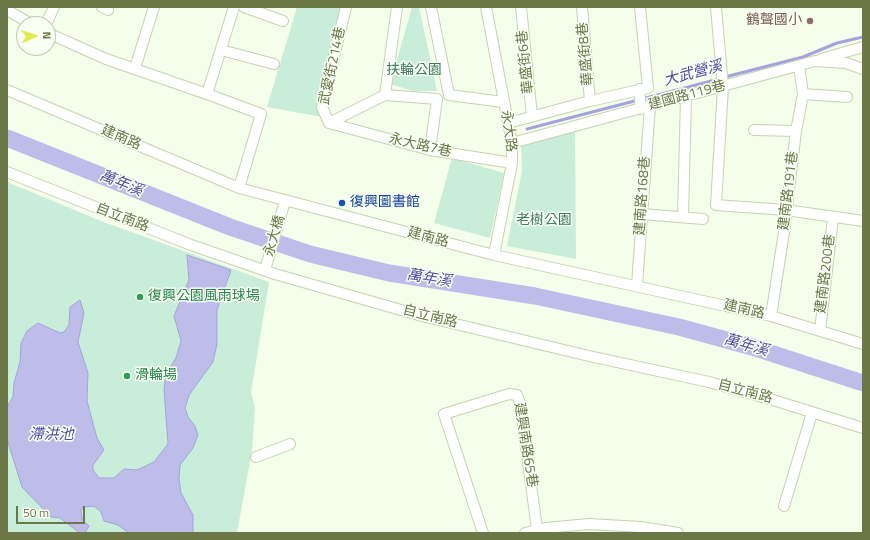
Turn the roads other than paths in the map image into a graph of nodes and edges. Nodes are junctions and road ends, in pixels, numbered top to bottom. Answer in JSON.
{"nodes":[{"id":1,"x":154,"y":7,"type":"edge"},
{"id":2,"x":234,"y":7,"type":"edge"},
{"id":3,"x":244,"y":7,"type":"edge"},
{"id":4,"x":346,"y":7,"type":"edge"},
{"id":5,"x":397,"y":7,"type":"edge"},
{"id":6,"x":431,"y":7,"type":"edge"},
{"id":7,"x":486,"y":7,"type":"edge"},
{"id":8,"x":520,"y":7,"type":"edge"},
{"id":9,"x":582,"y":7,"type":"edge"},
{"id":10,"x":640,"y":7,"type":"edge"},
{"id":11,"x":716,"y":7,"type":"edge"},
{"id":12,"x":7,"y":10,"type":"edge"},
{"id":13,"x":17,"y":16,"type":"edge"},
{"id":14,"x":283,"y":21,"type":"dead end"},
{"id":15,"x":56,"y":37,"type":"edge"},
{"id":16,"x":863,"y":47,"type":"edge"},
{"id":17,"x":221,"y":50,"type":"junction"},
{"id":18,"x":815,"y":61,"type":"junction"},
{"id":19,"x":274,"y":64,"type":"dead end"},
{"id":20,"x":799,"y":66,"type":"junction"},
{"id":21,"x":135,"y":68,"type":"junction"},
{"id":22,"x":863,"y":69,"type":"edge"},
{"id":23,"x":723,"y":87,"type":"junction"},
{"id":24,"x":7,"y":90,"type":"edge"},
{"id":25,"x":207,"y":94,"type":"junction"},
{"id":26,"x":803,"y":94,"type":"junction"},
{"id":27,"x":385,"y":95,"type":"junction"},
{"id":28,"x":450,"y":95,"type":"junction"},
{"id":29,"x":686,"y":97,"type":"junction"},
{"id":30,"x":847,"y":97,"type":"dead end"},
{"id":31,"x":437,"y":99,"type":"junction"},
{"id":32,"x":643,"y":99,"type":"junction"},
{"id":33,"x":590,"y":100,"type":"junction"},
{"id":34,"x":503,"y":102,"type":"junction"},
{"id":35,"x":532,"y":116,"type":"junction"},
{"id":36,"x":329,"y":123,"type":"junction"},
{"id":37,"x":508,"y":123,"type":"junction"},
{"id":38,"x":754,"y":130,"type":"dead end"},
{"id":39,"x":796,"y":132,"type":"junction"},
{"id":40,"x":512,"y":143,"type":"junction"},
{"id":41,"x":430,"y":150,"type":"junction"},
{"id":42,"x":512,"y":163,"type":"junction"},
{"id":43,"x":7,"y":172,"type":"edge"},
{"id":44,"x":238,"y":188,"type":"junction"},
{"id":45,"x":285,"y":202,"type":"junction"},
{"id":46,"x":786,"y":210,"type":"junction"},
{"id":47,"x":642,"y":214,"type":"junction"},
{"id":48,"x":683,"y":216,"type":"junction"},
{"id":49,"x":833,"y":218,"type":"junction"},
{"id":50,"x":703,"y":219,"type":"dead end"},
{"id":51,"x":863,"y":221,"type":"edge"},
{"id":52,"x":494,"y":256,"type":"junction"},
{"id":53,"x":265,"y":270,"type":"junction"},
{"id":54,"x":637,"y":286,"type":"junction"},
{"id":55,"x":772,"y":316,"type":"junction"},
{"id":56,"x":820,"y":331,"type":"junction"},
{"id":57,"x":863,"y":344,"type":"edge"},
{"id":58,"x":812,"y":413,"type":"junction"},
{"id":59,"x":863,"y":428,"type":"edge"},
{"id":60,"x":290,"y":444,"type":"dead end"},
{"id":61,"x":256,"y":457,"type":"dead end"},
{"id":62,"x":784,"y":506,"type":"dead end"},
{"id":63,"x":537,"y":529,"type":"junction"},
{"id":64,"x":483,"y":533,"type":"edge"},
{"id":65,"x":525,"y":533,"type":"edge"},
{"id":66,"x":678,"y":533,"type":"edge"}],
"edges":[{"from":1,"to":21,"type":"street"},
{"from":2,"to":17,"type":"street"},
{"from":3,"to":14,"type":"street"},
{"from":4,"to":36,"type":"street","name":"武愛街214巷"},
{"from":5,"to":27,"type":"street"},
{"from":6,"to":28,"type":"street"},
{"from":7,"to":34,"type":"street","name":"永大路"},
{"from":8,"to":35,"type":"street","name":"華盛街6巷"},
{"from":9,"to":33,"type":"street","name":"華盛街8巷"},
{"from":10,"to":32,"type":"street","name":"建南路168巷"},
{"from":11,"to":23,"type":"street"},
{"from":12,"to":13,"type":"street"},
{"from":15,"to":21,"type":"street"},
{"from":16,"to":18,"type":"street"},
{"from":17,"to":19,"type":"street"},
{"from":17,"to":25,"type":"street"},
{"from":18,"to":20,"type":"street","name":"建國路119巷"},
{"from":18,"to":22,"type":"street","name":"建國路119巷"},
{"from":20,"to":23,"type":"street","name":"建國路119巷"},
{"from":20,"to":26,"type":"street","name":"建南路191巷"},
{"from":21,"to":25,"type":"street"},
{"from":23,"to":29,"type":"street","name":"建國路119巷"},
{"from":23,"to":46,"type":"street"},
{"from":24,"to":44,"type":"street","name":"建南路"},
{"from":25,"to":44,"type":"street"},
{"from":26,"to":30,"type":"street"},
{"from":26,"to":39,"type":"street","name":"建南路191巷"},
{"from":27,"to":31,"type":"street"},
{"from":27,"to":36,"type":"street"},
{"from":28,"to":31,"type":"street"},
{"from":28,"to":34,"type":"street"},
{"from":29,"to":32,"type":"street","name":"建國路119巷"},
{"from":29,"to":48,"type":"street"},
{"from":31,"to":41,"type":"street"},
{"from":32,"to":33,"type":"street"},
{"from":32,"to":40,"type":"street","name":"建國路119巷"},
{"from":32,"to":47,"type":"street","name":"建南路168巷"},
{"from":33,"to":35,"type":"street"},
{"from":34,"to":37,"type":"street","name":"永大路"},
{"from":35,"to":37,"type":"street"},
{"from":36,"to":41,"type":"street","name":"永大路7巷"},
{"from":37,"to":40,"type":"street","name":"永大路"},
{"from":38,"to":39,"type":"street"},
{"from":39,"to":46,"type":"street","name":"建南路191巷"},
{"from":40,"to":42,"type":"street","name":"永大路"},
{"from":41,"to":42,"type":"street","name":"永大路7巷"},
{"from":42,"to":52,"type":"street","name":"永大路"},
{"from":43,"to":53,"type":"street","name":"自立南路"},
{"from":44,"to":45,"type":"street","name":"建南路"},
{"from":45,"to":52,"type":"street","name":"建南路"},
{"from":45,"to":53,"type":"street","name":"永大橋"},
{"from":46,"to":49,"type":"street"},
{"from":46,"to":55,"type":"street","name":"建南路191巷"},
{"from":47,"to":48,"type":"street"},
{"from":47,"to":54,"type":"street","name":"建南路168巷"},
{"from":48,"to":50,"type":"street"},
{"from":49,"to":51,"type":"street"},
{"from":49,"to":56,"type":"street","name":"建南路200巷"},
{"from":52,"to":54,"type":"street","name":"建南路"},
{"from":53,"to":58,"type":"street","name":"自立南路"},
{"from":54,"to":55,"type":"street","name":"建南路"},
{"from":55,"to":56,"type":"street","name":"建南路"},
{"from":56,"to":57,"type":"street","name":"建南路"},
{"from":58,"to":59,"type":"street","name":"自立南路"},
{"from":58,"to":62,"type":"street"},
{"from":60,"to":61,"type":"street"},
{"from":63,"to":64,"type":"street","name":"建興南路65巷"},
{"from":63,"to":65,"type":"street"},
{"from":63,"to":66,"type":"street"}]}
